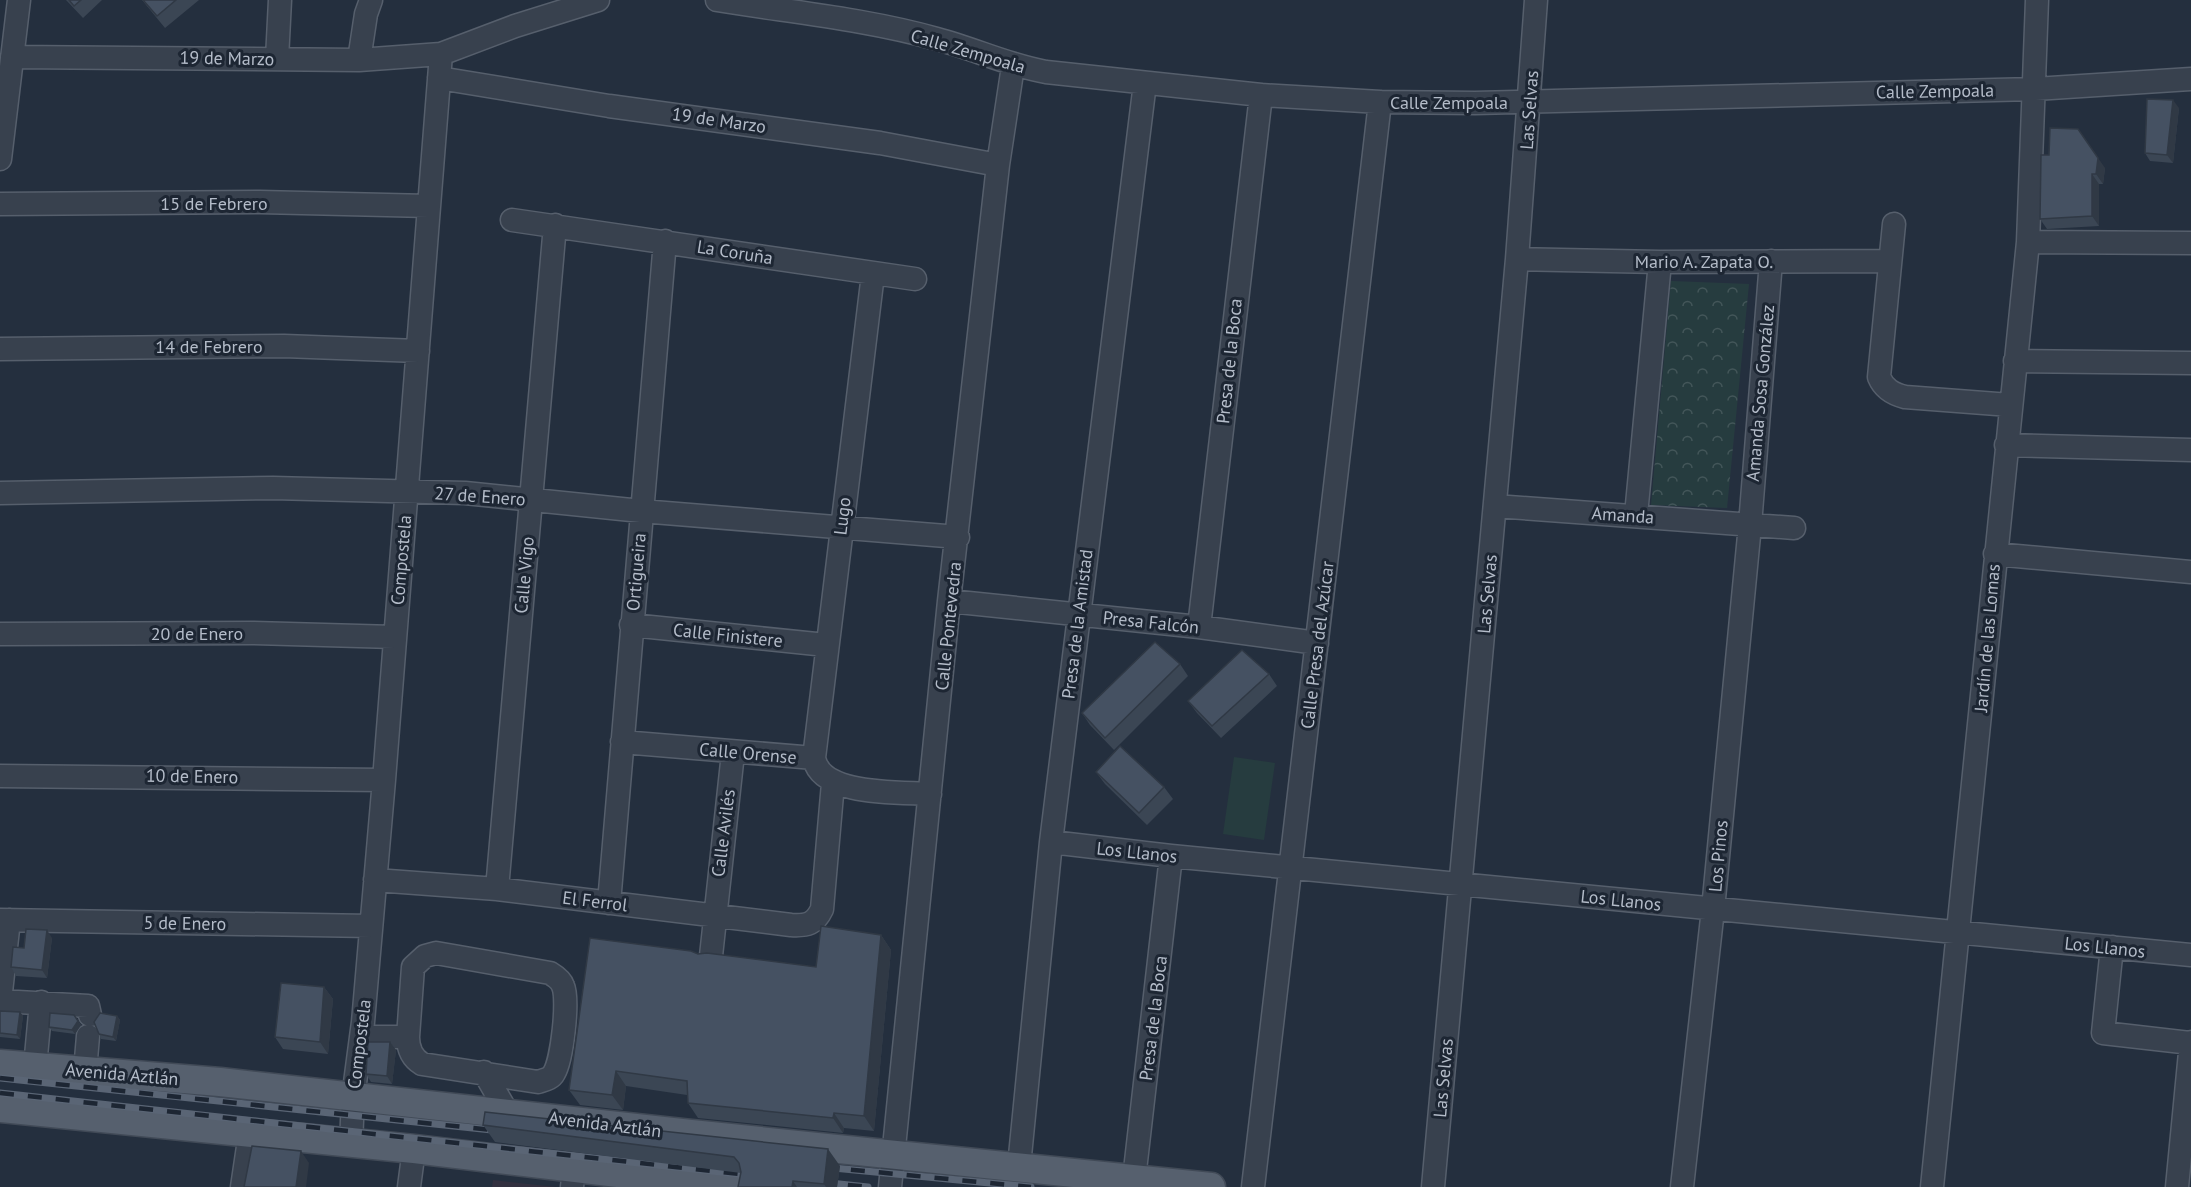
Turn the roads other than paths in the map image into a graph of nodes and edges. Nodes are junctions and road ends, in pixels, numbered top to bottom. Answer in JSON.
{"nodes":[{"id":1,"x":19,"y":0,"type":"edge"},
{"id":2,"x":280,"y":0,"type":"edge"},
{"id":3,"x":371,"y":0,"type":"edge"},
{"id":4,"x":598,"y":0,"type":"edge"},
{"id":5,"x":717,"y":0,"type":"edge"},
{"id":6,"x":1536,"y":0,"type":"edge"},
{"id":7,"x":2037,"y":0,"type":"edge"},
{"id":8,"x":441,"y":54,"type":"junction"},
{"id":9,"x":12,"y":57,"type":"junction"},
{"id":10,"x":277,"y":59,"type":"junction"},
{"id":11,"x":359,"y":60,"type":"junction"},
{"id":12,"x":1013,"y":66,"type":"junction"},
{"id":13,"x":439,"y":78,"type":"junction"},
{"id":14,"x":2191,"y":79,"type":"edge"},
{"id":15,"x":1145,"y":82,"type":"junction"},
{"id":16,"x":2035,"y":89,"type":"junction"},
{"id":17,"x":1261,"y":95,"type":"junction"},
{"id":18,"x":1380,"y":102,"type":"junction"},
{"id":19,"x":1530,"y":102,"type":"junction"},
{"id":20,"x":0,"y":159,"type":"edge"},
{"id":21,"x":998,"y":165,"type":"junction"},
{"id":22,"x":0,"y":204,"type":"edge"},
{"id":23,"x":429,"y":206,"type":"junction"},
{"id":24,"x":512,"y":220,"type":"dead end"},
{"id":25,"x":1894,"y":224,"type":"dead end"},
{"id":26,"x":555,"y":225,"type":"junction"},
{"id":27,"x":665,"y":241,"type":"junction"},
{"id":28,"x":2028,"y":242,"type":"junction"},
{"id":29,"x":2191,"y":243,"type":"edge"},
{"id":30,"x":1517,"y":259,"type":"junction"},
{"id":31,"x":1771,"y":261,"type":"junction"},
{"id":32,"x":1890,"y":261,"type":"junction"},
{"id":33,"x":1660,"y":262,"type":"junction"},
{"id":34,"x":873,"y":274,"type":"junction"},
{"id":35,"x":915,"y":279,"type":"dead end"},
{"id":36,"x":0,"y":348,"type":"edge"},
{"id":37,"x":418,"y":351,"type":"junction"},
{"id":38,"x":2015,"y":361,"type":"junction"},
{"id":39,"x":2191,"y":363,"type":"edge"},
{"id":40,"x":2010,"y":405,"type":"junction"},
{"id":41,"x":2006,"y":445,"type":"junction"},
{"id":42,"x":2191,"y":450,"type":"edge"},
{"id":43,"x":407,"y":492,"type":"junction"},
{"id":44,"x":0,"y":494,"type":"edge"},
{"id":45,"x":531,"y":499,"type":"junction"},
{"id":46,"x":1495,"y":506,"type":"junction"},
{"id":47,"x":641,"y":512,"type":"junction"},
{"id":48,"x":1636,"y":515,"type":"junction"},
{"id":49,"x":1750,"y":525,"type":"junction"},
{"id":50,"x":841,"y":526,"type":"junction"},
{"id":51,"x":1794,"y":528,"type":"dead end"},
{"id":52,"x":958,"y":537,"type":"junction"},
{"id":53,"x":1995,"y":554,"type":"junction"},
{"id":54,"x":2191,"y":572,"type":"edge"},
{"id":55,"x":949,"y":601,"type":"junction"},
{"id":56,"x":1078,"y":614,"type":"junction"},
{"id":57,"x":632,"y":625,"type":"junction"},
{"id":58,"x":1199,"y":627,"type":"junction"},
{"id":59,"x":0,"y":634,"type":"edge"},
{"id":60,"x":394,"y":638,"type":"junction"},
{"id":61,"x":1317,"y":644,"type":"junction"},
{"id":62,"x":825,"y":645,"type":"junction"},
{"id":63,"x":622,"y":742,"type":"junction"},
{"id":64,"x":733,"y":753,"type":"junction"},
{"id":65,"x":814,"y":758,"type":"junction"},
{"id":66,"x":0,"y":776,"type":"edge"},
{"id":67,"x":384,"y":780,"type":"junction"},
{"id":68,"x":833,"y":783,"type":"junction"},
{"id":69,"x":930,"y":794,"type":"junction"},
{"id":70,"x":1051,"y":842,"type":"junction"},
{"id":71,"x":1171,"y":856,"type":"junction"},
{"id":72,"x":1291,"y":866,"type":"junction"},
{"id":73,"x":375,"y":880,"type":"junction"},
{"id":74,"x":1462,"y":882,"type":"junction"},
{"id":75,"x":497,"y":889,"type":"junction"},
{"id":76,"x":609,"y":903,"type":"junction"},
{"id":77,"x":1713,"y":909,"type":"junction"},
{"id":78,"x":714,"y":914,"type":"junction"},
{"id":79,"x":5,"y":920,"type":"edge"},
{"id":80,"x":370,"y":926,"type":"junction"},
{"id":81,"x":1957,"y":932,"type":"junction"},
{"id":82,"x":2112,"y":947,"type":"junction"},
{"id":83,"x":2191,"y":955,"type":"edge"},
{"id":84,"x":711,"y":956,"type":"edge"},
{"id":85,"x":0,"y":1001,"type":"edge"},
{"id":86,"x":41,"y":1002,"type":"junction"},
{"id":87,"x":362,"y":1030,"type":"junction"},
{"id":88,"x":408,"y":1030,"type":"junction"},
{"id":89,"x":2191,"y":1043,"type":"edge"},
{"id":90,"x":0,"y":1064,"type":"edge"},
{"id":91,"x":35,"y":1067,"type":"junction"},
{"id":92,"x":85,"y":1071,"type":"junction"},
{"id":93,"x":484,"y":1072,"type":"junction"},
{"id":94,"x":353,"y":1098,"type":"junction"},
{"id":95,"x":0,"y":1108,"type":"edge"},
{"id":96,"x":507,"y":1112,"type":"junction"},
{"id":97,"x":250,"y":1133,"type":"junction"},
{"id":98,"x":351,"y":1144,"type":"junction"},
{"id":99,"x":414,"y":1149,"type":"junction"},
{"id":100,"x":894,"y":1155,"type":"junction"},
{"id":101,"x":1019,"y":1166,"type":"junction"},
{"id":102,"x":573,"y":1178,"type":"edge"},
{"id":103,"x":1134,"y":1179,"type":"junction"},
{"id":104,"x":242,"y":1187,"type":"edge"},
{"id":105,"x":409,"y":1187,"type":"edge"},
{"id":106,"x":736,"y":1187,"type":"edge"},
{"id":107,"x":890,"y":1187,"type":"edge"},
{"id":108,"x":1211,"y":1187,"type":"edge"},
{"id":109,"x":1253,"y":1187,"type":"edge"},
{"id":110,"x":1433,"y":1187,"type":"edge"},
{"id":111,"x":1682,"y":1187,"type":"edge"},
{"id":112,"x":1932,"y":1187,"type":"edge"},
{"id":113,"x":2177,"y":1187,"type":"edge"}],
"edges":[{"from":1,"to":9,"type":"street"},
{"from":2,"to":10,"type":"street"},
{"from":3,"to":11,"type":"street"},
{"from":4,"to":8,"type":"street"},
{"from":5,"to":12,"type":"street","name":"Calle Zempoala"},
{"from":6,"to":19,"type":"street","name":"Las Selvas"},
{"from":7,"to":16,"type":"street","name":"Jardín de las Lomas"},
{"from":8,"to":11,"type":"street","name":"19 de Marzo"},
{"from":8,"to":13,"type":"street","name":"Compostela"},
{"from":9,"to":10,"type":"street","name":"19 de Marzo"},
{"from":9,"to":20,"type":"street"},
{"from":10,"to":11,"type":"street","name":"19 de Marzo"},
{"from":12,"to":15,"type":"street","name":"Calle Zempoala"},
{"from":12,"to":21,"type":"street","name":"Calle Pontevedra"},
{"from":13,"to":21,"type":"street","name":"19 de Marzo"},
{"from":13,"to":23,"type":"street","name":"Compostela"},
{"from":14,"to":16,"type":"street","name":"Calle Zempoala"},
{"from":15,"to":17,"type":"street","name":"Calle Zempoala"},
{"from":15,"to":56,"type":"street","name":"Presa de la Amistad"},
{"from":16,"to":19,"type":"street","name":"Calle Zempoala"},
{"from":16,"to":28,"type":"street","name":"Jardín de las Lomas"},
{"from":17,"to":18,"type":"street","name":"Calle Zempoala"},
{"from":17,"to":58,"type":"street","name":"Presa de la Boca"},
{"from":18,"to":19,"type":"street","name":"Calle Zempoala"},
{"from":18,"to":61,"type":"street","name":"Calle Presa del Azúcar"},
{"from":19,"to":30,"type":"street","name":"Las Selvas"},
{"from":21,"to":52,"type":"street","name":"Calle Pontevedra"},
{"from":22,"to":23,"type":"street","name":"15 de Febrero"},
{"from":23,"to":37,"type":"street","name":"Compostela"},
{"from":24,"to":26,"type":"street","name":"La Coruña"},
{"from":25,"to":32,"type":"street"},
{"from":26,"to":27,"type":"street","name":"La Coruña"},
{"from":26,"to":45,"type":"street","name":"Calle Vigo"},
{"from":27,"to":34,"type":"street","name":"La Coruña"},
{"from":27,"to":47,"type":"street","name":"Ortigueira"},
{"from":28,"to":29,"type":"street"},
{"from":28,"to":38,"type":"street","name":"Jardín de las Lomas"},
{"from":30,"to":33,"type":"street","name":"Mario A. Zapata O."},
{"from":30,"to":46,"type":"street","name":"Las Selvas"},
{"from":31,"to":32,"type":"street","name":"Mario A. Zapata O."},
{"from":31,"to":33,"type":"street","name":"Mario A. Zapata O."},
{"from":31,"to":49,"type":"street","name":"Amanda Sosa González"},
{"from":32,"to":40,"type":"street"},
{"from":33,"to":48,"type":"street"},
{"from":34,"to":35,"type":"street","name":"La Coruña"},
{"from":34,"to":50,"type":"street","name":"Lugo"},
{"from":36,"to":37,"type":"street","name":"14 de Febrero"},
{"from":37,"to":43,"type":"street","name":"Compostela"},
{"from":38,"to":39,"type":"street"},
{"from":38,"to":40,"type":"street","name":"Jardín de las Lomas"},
{"from":40,"to":41,"type":"street","name":"Jardín de las Lomas"},
{"from":41,"to":42,"type":"street"},
{"from":41,"to":53,"type":"street","name":"Jardín de las Lomas"},
{"from":43,"to":44,"type":"street","name":"27 de Enero"},
{"from":43,"to":45,"type":"street","name":"27 de Enero"},
{"from":43,"to":60,"type":"street","name":"Compostela"},
{"from":45,"to":47,"type":"street","name":"27 de Enero"},
{"from":45,"to":75,"type":"street","name":"Calle Vigo"},
{"from":46,"to":48,"type":"street","name":"Amanda"},
{"from":46,"to":74,"type":"street","name":"Las Selvas"},
{"from":47,"to":50,"type":"street","name":"27 de Enero"},
{"from":47,"to":57,"type":"street","name":"Ortigueira"},
{"from":48,"to":49,"type":"street","name":"Amanda"},
{"from":49,"to":51,"type":"street","name":"Amanda"},
{"from":49,"to":77,"type":"street","name":"Los Pinos"},
{"from":50,"to":52,"type":"street","name":"27 de Enero"},
{"from":50,"to":62,"type":"street","name":"Lugo"},
{"from":52,"to":55,"type":"street","name":"Calle Pontevedra"},
{"from":53,"to":54,"type":"street"},
{"from":53,"to":81,"type":"street","name":"Jardín de las Lomas"},
{"from":55,"to":56,"type":"street","name":"Presa Falcón"},
{"from":55,"to":69,"type":"street","name":"Calle Pontevedra"},
{"from":56,"to":58,"type":"street","name":"Presa Falcón"},
{"from":56,"to":70,"type":"street","name":"Presa de la Amistad"},
{"from":57,"to":62,"type":"street","name":"Calle Finistere"},
{"from":57,"to":63,"type":"street","name":"Ortigueira"},
{"from":58,"to":61,"type":"street","name":"Presa Falcón"},
{"from":59,"to":60,"type":"street","name":"20 de Enero"},
{"from":60,"to":67,"type":"street","name":"Compostela"},
{"from":61,"to":72,"type":"street","name":"Calle Presa del Azúcar"},
{"from":62,"to":65,"type":"street","name":"Lugo"},
{"from":63,"to":64,"type":"street","name":"Calle Orense"},
{"from":63,"to":76,"type":"street","name":"Ortigueira"},
{"from":64,"to":65,"type":"street","name":"Calle Orense"},
{"from":64,"to":78,"type":"street","name":"Calle Avilés"},
{"from":65,"to":68,"type":"street","name":"Calle Orense"},
{"from":66,"to":67,"type":"street","name":"10 de Enero"},
{"from":67,"to":73,"type":"street","name":"Compostela"},
{"from":68,"to":69,"type":"street"},
{"from":68,"to":78,"type":"street","name":"El Ferrol"},
{"from":69,"to":100,"type":"street","name":"Calle Pontevedra"},
{"from":70,"to":71,"type":"street","name":"Los Llanos"},
{"from":70,"to":101,"type":"street","name":"Presa de la Amistad"},
{"from":71,"to":72,"type":"street","name":"Los Llanos"},
{"from":71,"to":103,"type":"street","name":"Presa de la Boca"},
{"from":72,"to":74,"type":"street","name":"Los Llanos"},
{"from":72,"to":109,"type":"street","name":"Calle Presa del Azúcar"},
{"from":73,"to":75,"type":"street","name":"El Ferrol"},
{"from":73,"to":80,"type":"street","name":"Compostela"},
{"from":74,"to":77,"type":"street","name":"Los Llanos"},
{"from":74,"to":110,"type":"street","name":"Las Selvas"},
{"from":75,"to":76,"type":"street","name":"El Ferrol"},
{"from":76,"to":78,"type":"street","name":"El Ferrol"},
{"from":77,"to":81,"type":"street","name":"Los Llanos"},
{"from":77,"to":111,"type":"street","name":"Los Pinos"},
{"from":78,"to":84,"type":"street","name":"Calle Avilés"},
{"from":79,"to":80,"type":"street","name":"5 de Enero"},
{"from":79,"to":85,"type":"street"},
{"from":80,"to":87,"type":"street","name":"Compostela"},
{"from":81,"to":82,"type":"street","name":"Los Llanos"},
{"from":81,"to":112,"type":"street","name":"Jardín de las Lomas"},
{"from":82,"to":83,"type":"street","name":"Los Llanos"},
{"from":82,"to":89,"type":"street"},
{"from":85,"to":86,"type":"street"},
{"from":86,"to":91,"type":"street"},
{"from":86,"to":92,"type":"street"},
{"from":87,"to":88,"type":"street"},
{"from":87,"to":94,"type":"street","name":"Compostela"},
{"from":88,"to":93,"type":"street"},
{"from":88,"to":93,"type":"street"},
{"from":89,"to":113,"type":"street"},
{"from":90,"to":91,"type":"main road","name":"Avenida Aztlán"},
{"from":91,"to":92,"type":"main road","name":"Avenida Aztlán"},
{"from":92,"to":94,"type":"main road","name":"Avenida Aztlán"},
{"from":93,"to":96,"type":"street"},
{"from":94,"to":96,"type":"main road","name":"Avenida Aztlán"},
{"from":94,"to":98,"type":"street","name":"Compostela"},
{"from":95,"to":97,"type":"main road"},
{"from":96,"to":100,"type":"main road","name":"Avenida Aztlán"},
{"from":97,"to":98,"type":"main road"},
{"from":97,"to":104,"type":"street"},
{"from":98,"to":99,"type":"main road"},
{"from":99,"to":102,"type":"main road"},
{"from":99,"to":105,"type":"street"},
{"from":100,"to":101,"type":"main road","name":"Avenida Aztlán"},
{"from":100,"to":107,"type":"street","name":"Calle Pontevedra"},
{"from":101,"to":103,"type":"main road","name":"Avenida Aztlán"},
{"from":102,"to":106,"type":"main road"},
{"from":103,"to":108,"type":"main road","name":"Avenida Aztlán"}]}
